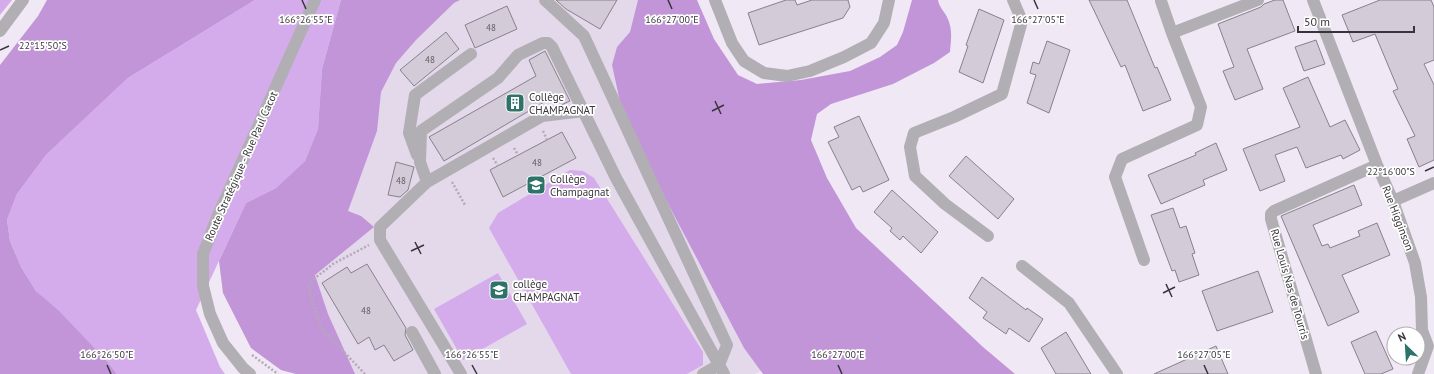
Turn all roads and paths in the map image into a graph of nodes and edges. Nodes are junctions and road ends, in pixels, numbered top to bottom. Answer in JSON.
{"nodes":[{"id":1,"x":23,"y":0,"type":"edge"},
{"id":2,"x":315,"y":0,"type":"edge"},
{"id":3,"x":545,"y":0,"type":"edge"},
{"id":4,"x":715,"y":0,"type":"edge"},
{"id":5,"x":889,"y":0,"type":"edge"},
{"id":6,"x":1013,"y":0,"type":"edge"},
{"id":7,"x":1258,"y":0,"type":"edge"},
{"id":8,"x":1313,"y":0,"type":"edge"},
{"id":9,"x":1161,"y":1,"type":"edge"},
{"id":10,"x":0,"y":31,"type":"edge"},
{"id":11,"x":1172,"y":33,"type":"junction"},
{"id":12,"x":471,"y":54,"type":"dead end"},
{"id":13,"x":584,"y":111,"type":"junction"},
{"id":14,"x":420,"y":162,"type":"junction"},
{"id":15,"x":1376,"y":165,"type":"junction"},
{"id":16,"x":446,"y":172,"type":"junction"},
{"id":17,"x":427,"y":182,"type":"junction"},
{"id":18,"x":1434,"y":183,"type":"edge"},
{"id":19,"x":1392,"y":201,"type":"junction"},
{"id":20,"x":465,"y":205,"type":"dead end"},
{"id":21,"x":988,"y":236,"type":"dead end"},
{"id":22,"x":380,"y":240,"type":"junction"},
{"id":23,"x":1144,"y":260,"type":"dead end"},
{"id":24,"x":1022,"y":266,"type":"dead end"},
{"id":25,"x":412,"y":332,"type":"dead end"},
{"id":26,"x":1431,"y":348,"type":"edge"},
{"id":27,"x":249,"y":353,"type":"dead end"},
{"id":28,"x":721,"y":370,"type":"edge"},
{"id":29,"x":250,"y":374,"type":"edge"},
{"id":30,"x":278,"y":374,"type":"edge"},
{"id":31,"x":365,"y":374,"type":"edge"},
{"id":32,"x":435,"y":374,"type":"edge"},
{"id":33,"x":461,"y":374,"type":"edge"},
{"id":34,"x":703,"y":374,"type":"edge"},
{"id":35,"x":1117,"y":374,"type":"edge"},
{"id":36,"x":1316,"y":374,"type":"edge"},
{"id":37,"x":1418,"y":374,"type":"edge"}],
"edges":[{"from":1,"to":10,"type":"street"},
{"from":2,"to":29,"type":"street","name":"Route Stratégique - Rue Paul Cacot"},
{"from":3,"to":28,"type":"street"},
{"from":4,"to":5,"type":"street"},
{"from":6,"to":21,"type":"street"},
{"from":7,"to":11,"type":"street"},
{"from":8,"to":15,"type":"street","name":"Rue Higginson"},
{"from":9,"to":11,"type":"street"},
{"from":11,"to":23,"type":"street"},
{"from":12,"to":14,"type":"street"},
{"from":13,"to":14,"type":"street"},
{"from":13,"to":16,"type":"street"},
{"from":13,"to":28,"type":"street"},
{"from":14,"to":17,"type":"street"},
{"from":15,"to":19,"type":"street","name":"Rue Higginson"},
{"from":15,"to":36,"type":"street","name":"Rue Louis Nas de Tourris"},
{"from":16,"to":17,"type":"street"},
{"from":16,"to":20,"type":"path"},
{"from":17,"to":22,"type":"street"},
{"from":18,"to":19,"type":"street"},
{"from":19,"to":26,"type":"street","name":"Rue Higginson"},
{"from":22,"to":31,"type":"path"},
{"from":22,"to":33,"type":"street"},
{"from":24,"to":35,"type":"street"},
{"from":25,"to":32,"type":"street"},
{"from":26,"to":37,"type":"street","name":"Rue Higginson"},
{"from":27,"to":30,"type":"path"},
{"from":28,"to":34,"type":"street"}]}
